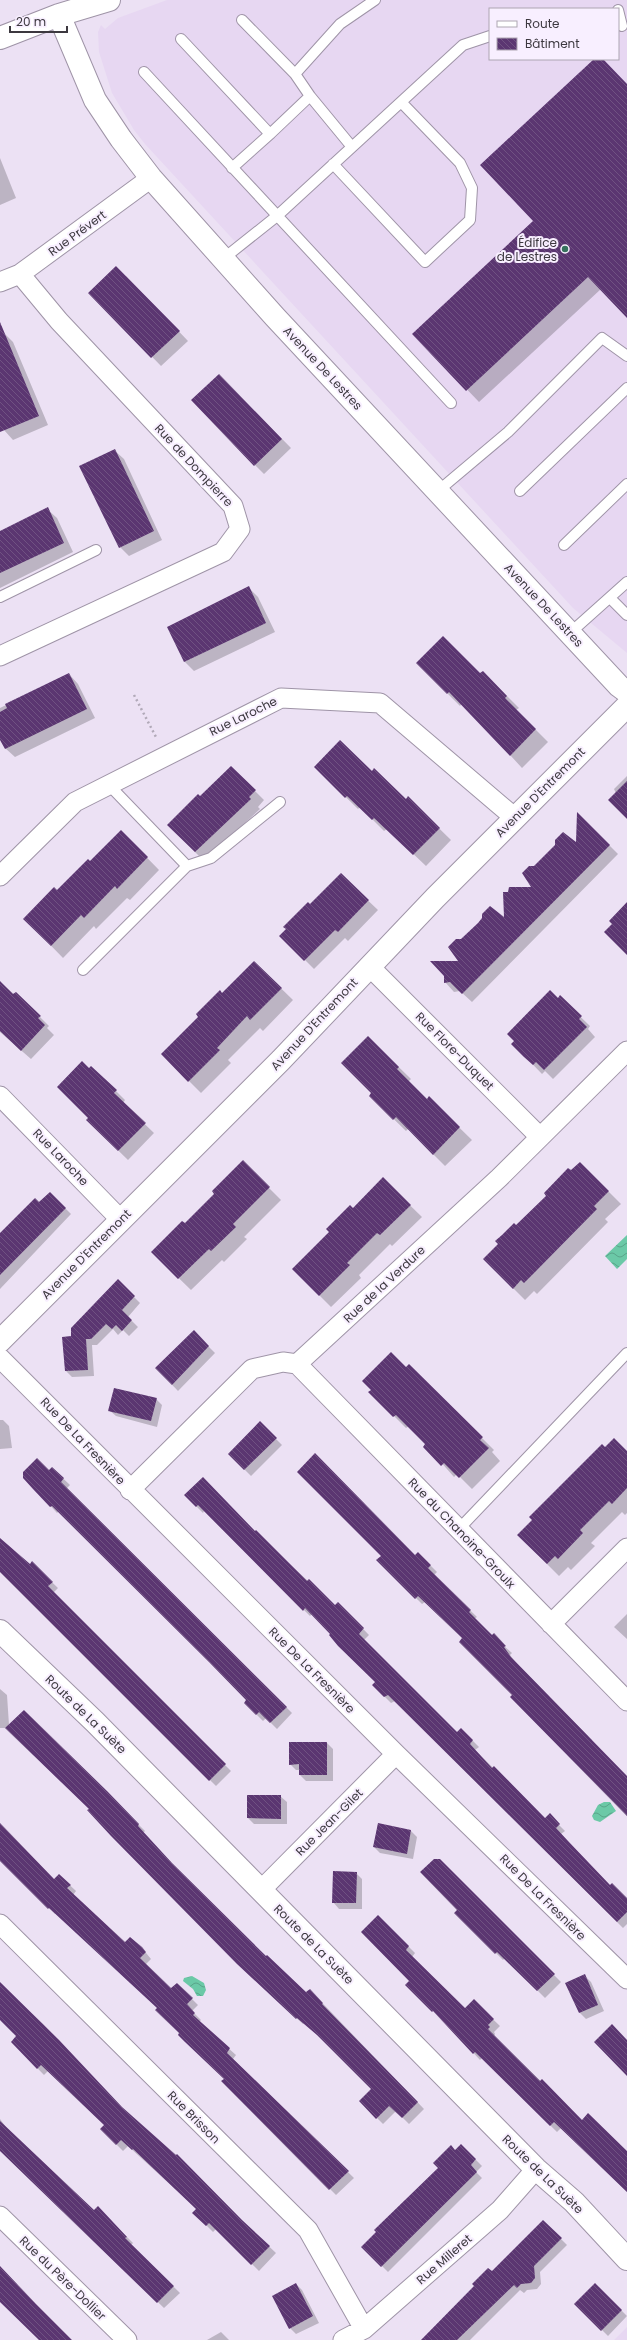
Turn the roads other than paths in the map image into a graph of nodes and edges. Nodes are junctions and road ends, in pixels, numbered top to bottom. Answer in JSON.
{"nodes":[{"id":1,"x":109,"y":0,"type":"edge"},
{"id":2,"x":375,"y":0,"type":"edge"},
{"id":3,"x":619,"y":13,"type":"edge"},
{"id":4,"x":59,"y":15,"type":"junction"},
{"id":5,"x":242,"y":20,"type":"dead end"},
{"id":6,"x":622,"y":26,"type":"edge"},
{"id":7,"x":489,"y":36,"type":"edge"},
{"id":8,"x":0,"y":38,"type":"edge"},
{"id":9,"x":181,"y":39,"type":"dead end"},
{"id":10,"x":144,"y":72,"type":"dead end"},
{"id":11,"x":295,"y":74,"type":"junction"},
{"id":12,"x":310,"y":96,"type":"junction"},
{"id":13,"x":401,"y":102,"type":"junction"},
{"id":14,"x":270,"y":134,"type":"junction"},
{"id":15,"x":352,"y":147,"type":"junction"},
{"id":16,"x":333,"y":164,"type":"junction"},
{"id":17,"x":232,"y":168,"type":"junction"},
{"id":18,"x":150,"y":178,"type":"junction"},
{"id":19,"x":277,"y":216,"type":"junction"},
{"id":20,"x":223,"y":258,"type":"junction"},
{"id":21,"x":20,"y":274,"type":"junction"},
{"id":22,"x":0,"y":282,"type":"edge"},
{"id":23,"x":627,"y":356,"type":"edge"},
{"id":24,"x":627,"y":388,"type":"edge"},
{"id":25,"x":450,"y":403,"type":"dead end"},
{"id":26,"x":627,"y":484,"type":"edge"},
{"id":27,"x":438,"y":491,"type":"junction"},
{"id":28,"x":520,"y":491,"type":"dead end"},
{"id":29,"x":564,"y":546,"type":"dead end"},
{"id":30,"x":96,"y":550,"type":"dead end"},
{"id":31,"x":627,"y":582,"type":"edge"},
{"id":32,"x":0,"y":597,"type":"edge"},
{"id":33,"x":610,"y":598,"type":"junction"},
{"id":34,"x":627,"y":615,"type":"edge"},
{"id":35,"x":570,"y":633,"type":"junction"},
{"id":36,"x":0,"y":656,"type":"edge"},
{"id":37,"x":625,"y":690,"type":"edge"},
{"id":38,"x":109,"y":785,"type":"junction"},
{"id":39,"x":280,"y":802,"type":"dead end"},
{"id":40,"x":515,"y":818,"type":"junction"},
{"id":41,"x":187,"y":866,"type":"junction"},
{"id":42,"x":0,"y":876,"type":"edge"},
{"id":43,"x":369,"y":966,"type":"junction"},
{"id":44,"x":83,"y":970,"type":"dead end"},
{"id":45,"x":627,"y":1051,"type":"edge"},
{"id":46,"x":0,"y":1096,"type":"edge"},
{"id":47,"x":540,"y":1137,"type":"junction"},
{"id":48,"x":121,"y":1220,"type":"junction"},
{"id":49,"x":0,"y":1341,"type":"edge"},
{"id":50,"x":627,"y":1352,"type":"edge"},
{"id":51,"x":0,"y":1358,"type":"edge"},
{"id":52,"x":297,"y":1364,"type":"junction"},
{"id":53,"x":130,"y":1490,"type":"junction"},
{"id":54,"x":458,"y":1530,"type":"junction"},
{"id":55,"x":627,"y":1548,"type":"edge"},
{"id":56,"x":551,"y":1624,"type":"junction"},
{"id":57,"x":0,"y":1631,"type":"edge"},
{"id":58,"x":627,"y":1701,"type":"edge"},
{"id":59,"x":396,"y":1754,"type":"junction"},
{"id":60,"x":261,"y":1890,"type":"junction"},
{"id":61,"x":0,"y":1924,"type":"edge"},
{"id":62,"x":627,"y":1979,"type":"edge"},
{"id":63,"x":536,"y":2169,"type":"junction"},
{"id":64,"x":0,"y":2216,"type":"edge"},
{"id":65,"x":627,"y":2259,"type":"edge"},
{"id":66,"x":364,"y":2329,"type":"junction"},
{"id":67,"x":127,"y":2340,"type":"edge"},
{"id":68,"x":343,"y":2340,"type":"edge"}],
"edges":[{"from":1,"to":4,"type":"street"},
{"from":2,"to":11,"type":"lane"},
{"from":3,"to":6,"type":"lane"},
{"from":4,"to":8,"type":"street"},
{"from":4,"to":18,"type":"street","name":"Avenue De Lestres"},
{"from":5,"to":11,"type":"lane"},
{"from":7,"to":13,"type":"lane"},
{"from":9,"to":14,"type":"lane"},
{"from":10,"to":17,"type":"lane"},
{"from":11,"to":12,"type":"lane"},
{"from":12,"to":14,"type":"lane"},
{"from":12,"to":15,"type":"lane"},
{"from":13,"to":15,"type":"lane"},
{"from":13,"to":16,"type":"lane"},
{"from":14,"to":17,"type":"lane"},
{"from":15,"to":16,"type":"lane"},
{"from":16,"to":19,"type":"lane"},
{"from":17,"to":19,"type":"lane"},
{"from":18,"to":20,"type":"street","name":"Avenue De Lestres"},
{"from":18,"to":21,"type":"street","name":"Rue Prévert"},
{"from":19,"to":20,"type":"lane"},
{"from":19,"to":25,"type":"lane"},
{"from":20,"to":27,"type":"street","name":"Avenue De Lestres"},
{"from":21,"to":22,"type":"street","name":"Rue Prévert"},
{"from":21,"to":36,"type":"street","name":"Rue de Dompierre"},
{"from":23,"to":27,"type":"lane"},
{"from":24,"to":28,"type":"lane"},
{"from":26,"to":29,"type":"lane"},
{"from":27,"to":35,"type":"street","name":"Avenue De Lestres"},
{"from":30,"to":32,"type":"lane"},
{"from":31,"to":33,"type":"lane"},
{"from":33,"to":34,"type":"lane"},
{"from":33,"to":35,"type":"lane"},
{"from":35,"to":37,"type":"street","name":"Avenue De Lestres"},
{"from":37,"to":40,"type":"street","name":"Avenue D'Entremont"},
{"from":38,"to":40,"type":"street","name":"Rue Laroche"},
{"from":38,"to":41,"type":"lane"},
{"from":38,"to":42,"type":"street","name":"Rue Laroche"},
{"from":39,"to":41,"type":"lane"},
{"from":40,"to":43,"type":"street","name":"Avenue D'Entremont"},
{"from":41,"to":44,"type":"lane"},
{"from":43,"to":47,"type":"street","name":"Rue Flore-Duquet"},
{"from":43,"to":48,"type":"street","name":"Avenue D'Entremont"},
{"from":45,"to":47,"type":"street","name":"Rue de la Verdure"},
{"from":46,"to":48,"type":"street","name":"Rue Laroche"},
{"from":47,"to":52,"type":"street","name":"Rue de la Verdure"},
{"from":48,"to":49,"type":"street","name":"Avenue D'Entremont"},
{"from":50,"to":54,"type":"lane"},
{"from":51,"to":53,"type":"street","name":"Rue De La Fresnière"},
{"from":52,"to":53,"type":"street"},
{"from":52,"to":54,"type":"street","name":"Rue du Chanoine-Groulx"},
{"from":53,"to":59,"type":"street","name":"Rue De La Fresnière"},
{"from":54,"to":56,"type":"street","name":"Rue du Chanoine-Groulx"},
{"from":55,"to":56,"type":"street"},
{"from":56,"to":58,"type":"street","name":"Rue du Chanoine-Groulx"},
{"from":57,"to":60,"type":"street","name":"Route de La Suète"},
{"from":59,"to":60,"type":"street","name":"Rue Jean-Gilet"},
{"from":59,"to":62,"type":"street","name":"Rue De La Fresnière"},
{"from":60,"to":63,"type":"street","name":"Route de La Suète"},
{"from":61,"to":66,"type":"street","name":"Rue Brisson"},
{"from":63,"to":65,"type":"street","name":"Route de La Suète"},
{"from":63,"to":66,"type":"street","name":"Rue Milleret"},
{"from":64,"to":67,"type":"street","name":"Rue du Père-Dollier"},
{"from":66,"to":68,"type":"street","name":"Rue Milleret"}]}
